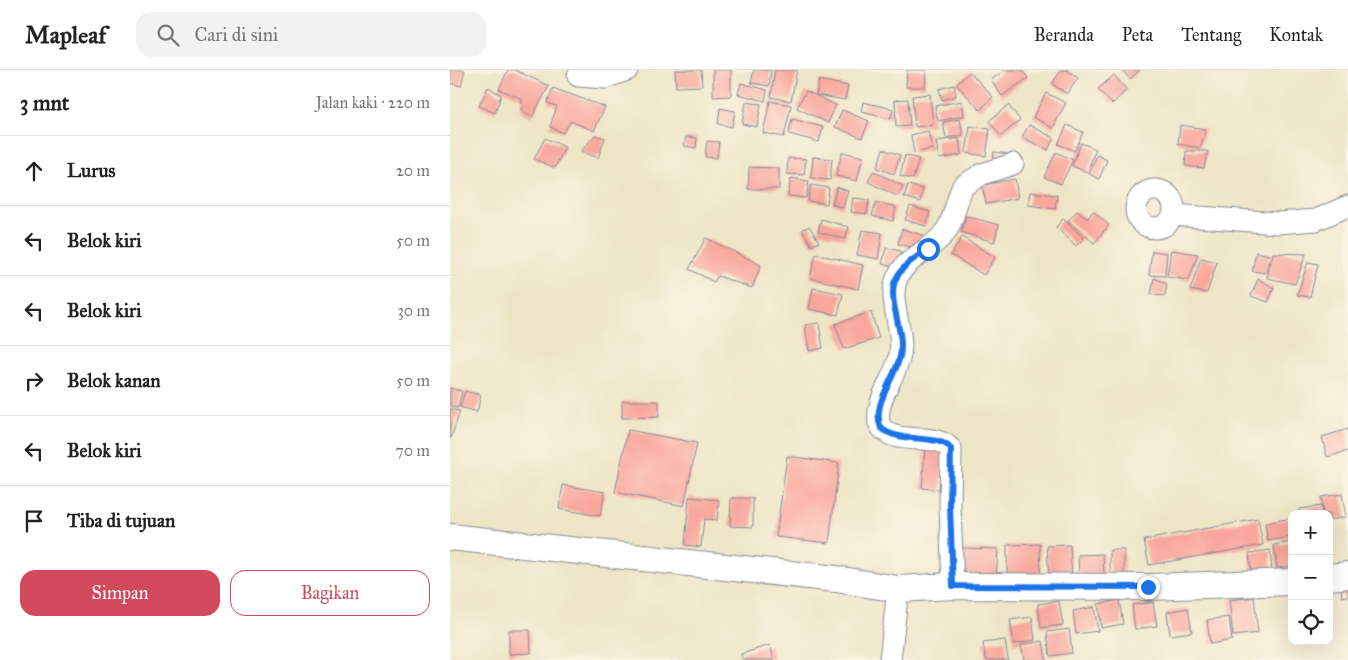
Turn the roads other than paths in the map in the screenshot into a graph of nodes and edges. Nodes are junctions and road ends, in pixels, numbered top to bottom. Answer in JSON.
{"nodes":[{"id":1,"x":626,"y":70,"type":"edge"},
{"id":2,"x":578,"y":76,"type":"dead end"},
{"id":3,"x":1013,"y":164,"type":"dead end"},
{"id":4,"x":1348,"y":206,"type":"edge"},
{"id":5,"x":1174,"y":215,"type":"dead end"},
{"id":6,"x":450,"y":537,"type":"edge"},
{"id":7,"x":1348,"y":575,"type":"edge"},
{"id":8,"x":1333,"y":577,"type":"edge"},
{"id":9,"x":1288,"y":582,"type":"edge"},
{"id":10,"x":953,"y":586,"type":"junction"},
{"id":11,"x":898,"y":589,"type":"junction"},
{"id":12,"x":890,"y":660,"type":"edge"}],
"edges":[{"from":1,"to":2,"type":"street"},
{"from":3,"to":10,"type":"street"},
{"from":4,"to":5,"type":"street"},
{"from":6,"to":11,"type":"street"},
{"from":7,"to":8,"type":"street"},
{"from":9,"to":10,"type":"street"},
{"from":10,"to":11,"type":"street"},
{"from":11,"to":12,"type":"street"}]}
